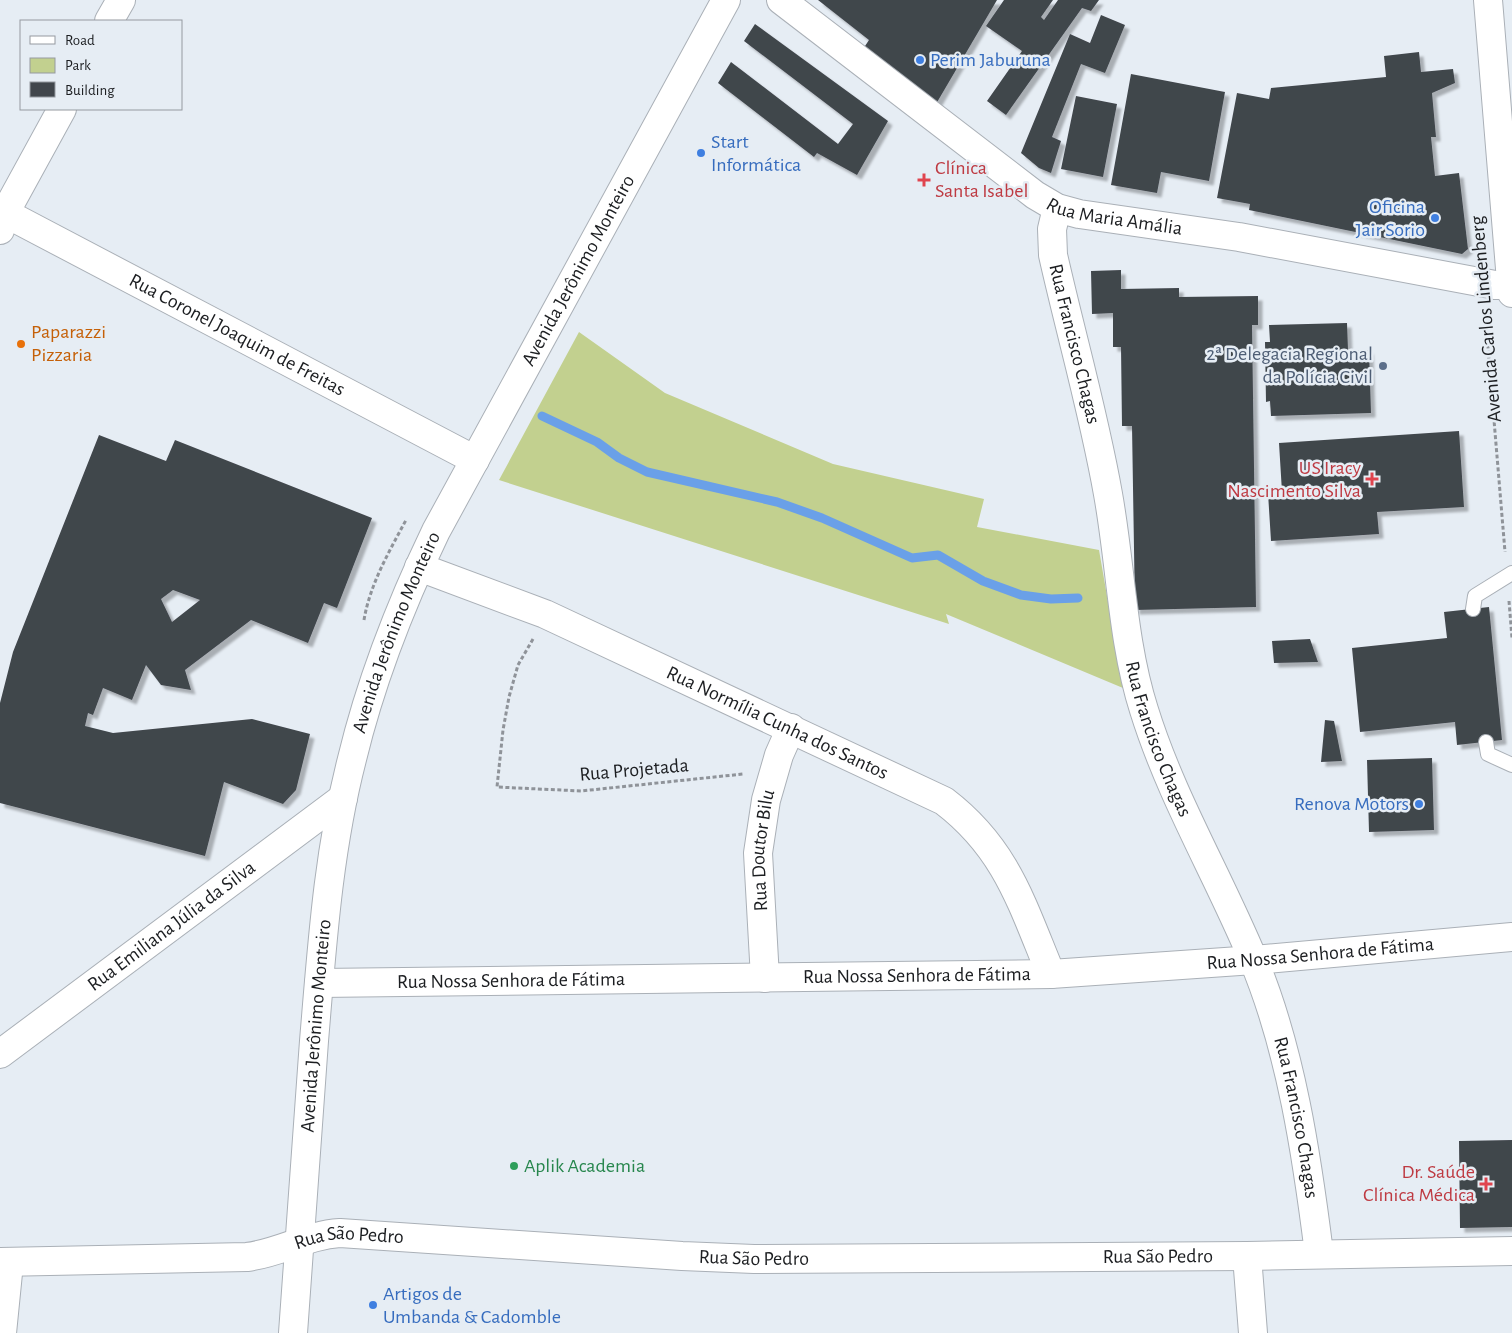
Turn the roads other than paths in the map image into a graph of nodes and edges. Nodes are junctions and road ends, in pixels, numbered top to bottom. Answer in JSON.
{"nodes":[{"id":1,"x":121,"y":0,"type":"edge"},
{"id":2,"x":726,"y":0,"type":"edge"},
{"id":3,"x":781,"y":0,"type":"edge"},
{"id":4,"x":1488,"y":0,"type":"edge"},
{"id":5,"x":110,"y":20,"type":"edge"},
{"id":6,"x":61,"y":110,"type":"edge"},
{"id":7,"x":1057,"y":208,"type":"junction"},
{"id":8,"x":2,"y":217,"type":"edge"},
{"id":9,"x":1512,"y":284,"type":"edge"},
{"id":10,"x":1512,"y":293,"type":"edge"},
{"id":11,"x":475,"y":460,"type":"junction"},
{"id":12,"x":419,"y":567,"type":"junction"},
{"id":13,"x":1510,"y":575,"type":"edge"},
{"id":14,"x":1473,"y":609,"type":"dead end"},
{"id":15,"x":791,"y":728,"type":"junction"},
{"id":16,"x":1486,"y":742,"type":"dead end"},
{"id":17,"x":1512,"y":765,"type":"edge"},
{"id":18,"x":343,"y":798,"type":"junction"},
{"id":19,"x":1512,"y":937,"type":"edge"},
{"id":20,"x":1254,"y":960,"type":"junction"},
{"id":21,"x":1051,"y":974,"type":"junction"},
{"id":22,"x":765,"y":978,"type":"junction"},
{"id":23,"x":319,"y":983,"type":"junction"},
{"id":24,"x":0,"y":1054,"type":"edge"},
{"id":25,"x":300,"y":1242,"type":"junction"},
{"id":26,"x":1512,"y":1251,"type":"edge"},
{"id":27,"x":1319,"y":1254,"type":"junction"},
{"id":28,"x":1247,"y":1256,"type":"junction"},
{"id":29,"x":5,"y":1262,"type":"edge"},
{"id":30,"x":2,"y":1333,"type":"edge"},
{"id":31,"x":293,"y":1333,"type":"edge"},
{"id":32,"x":1253,"y":1333,"type":"edge"}],
"edges":[{"from":1,"to":5,"type":"street"},
{"from":2,"to":11,"type":"street","name":"Avenida Jerônimo Monteiro"},
{"from":3,"to":7,"type":"street","name":"Rua Maria Amália"},
{"from":4,"to":9,"type":"street","name":"Avenida Carlos Lindenberg"},
{"from":6,"to":8,"type":"street"},
{"from":7,"to":9,"type":"street","name":"Rua Maria Amália"},
{"from":7,"to":20,"type":"street","name":"Rua Francisco Chagas"},
{"from":8,"to":11,"type":"street","name":"Rua Coronel Joaquim de Freitas"},
{"from":9,"to":10,"type":"street","name":"Avenida Carlos Lindenberg"},
{"from":11,"to":12,"type":"street","name":"Avenida Jerônimo Monteiro"},
{"from":12,"to":15,"type":"street","name":"Rua Normília Cunha dos Santos"},
{"from":12,"to":18,"type":"street","name":"Avenida Jerônimo Monteiro"},
{"from":13,"to":14,"type":"lane"},
{"from":15,"to":21,"type":"street","name":"Rua Normília Cunha dos Santos"},
{"from":15,"to":22,"type":"street","name":"Rua Doutor Bilu"},
{"from":16,"to":17,"type":"lane"},
{"from":18,"to":23,"type":"street","name":"Avenida Jerônimo Monteiro"},
{"from":18,"to":24,"type":"street","name":"Rua Emiliana Júlia da Silva"},
{"from":19,"to":20,"type":"street","name":"Rua Nossa Senhora de Fátima"},
{"from":20,"to":21,"type":"street","name":"Rua Nossa Senhora de Fátima"},
{"from":20,"to":27,"type":"street","name":"Rua Francisco Chagas"},
{"from":21,"to":22,"type":"street","name":"Rua Nossa Senhora de Fátima"},
{"from":22,"to":23,"type":"street","name":"Rua Nossa Senhora de Fátima"},
{"from":23,"to":25,"type":"street","name":"Avenida Jerônimo Monteiro"},
{"from":25,"to":28,"type":"street","name":"Rua São Pedro"},
{"from":25,"to":29,"type":"street","name":"Rua São Pedro"},
{"from":25,"to":31,"type":"street","name":"Avenida Jerônimo Monteiro"},
{"from":26,"to":27,"type":"street","name":"Rua São Pedro"},
{"from":27,"to":28,"type":"street","name":"Rua São Pedro"},
{"from":28,"to":32,"type":"street"},
{"from":29,"to":30,"type":"street"}]}
